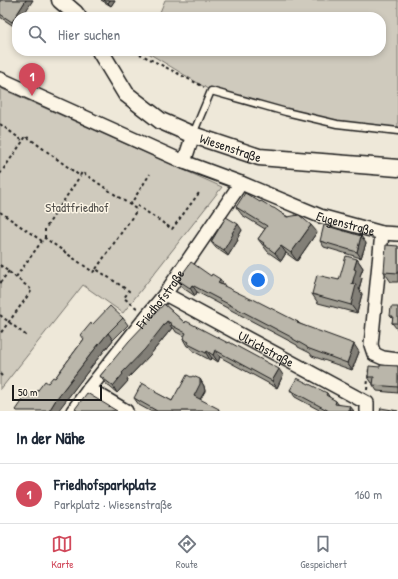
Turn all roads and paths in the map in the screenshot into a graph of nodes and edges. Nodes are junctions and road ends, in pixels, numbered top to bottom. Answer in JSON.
{"nodes":[{"id":1,"x":60,"y":0,"type":"edge"},
{"id":2,"x":74,"y":12,"type":"edge"},
{"id":3,"x":103,"y":56,"type":"edge"},
{"id":4,"x":144,"y":56,"type":"edge"},
{"id":5,"x":0,"y":79,"type":"edge"},
{"id":6,"x":210,"y":91,"type":"junction"},
{"id":7,"x":0,"y":124,"type":"edge"},
{"id":8,"x":398,"y":131,"type":"edge"},
{"id":9,"x":193,"y":135,"type":"junction"},
{"id":10,"x":24,"y":141,"type":"junction"},
{"id":11,"x":184,"y":162,"type":"junction"},
{"id":12,"x":398,"y":168,"type":"edge"},
{"id":13,"x":0,"y":174,"type":"edge"},
{"id":14,"x":150,"y":174,"type":"dead end"},
{"id":15,"x":80,"y":176,"type":"junction"},
{"id":16,"x":241,"y":183,"type":"junction"},
{"id":17,"x":199,"y":193,"type":"dead end"},
{"id":18,"x":130,"y":205,"type":"junction"},
{"id":19,"x":136,"y":209,"type":"junction"},
{"id":20,"x":0,"y":212,"type":"edge"},
{"id":21,"x":382,"y":233,"type":"junction"},
{"id":22,"x":398,"y":234,"type":"edge"},
{"id":23,"x":45,"y":238,"type":"junction"},
{"id":24,"x":42,"y":241,"type":"junction"},
{"id":25,"x":0,"y":265,"type":"edge"},
{"id":26,"x":96,"y":269,"type":"junction"},
{"id":27,"x":9,"y":271,"type":"junction"},
{"id":28,"x":16,"y":277,"type":"junction"},
{"id":29,"x":0,"y":283,"type":"edge"},
{"id":30,"x":165,"y":294,"type":"junction"},
{"id":31,"x":0,"y":315,"type":"edge"},
{"id":32,"x":147,"y":316,"type":"junction"},
{"id":33,"x":9,"y":322,"type":"junction"},
{"id":34,"x":0,"y":334,"type":"edge"},
{"id":35,"x":28,"y":337,"type":"dead end"},
{"id":36,"x":372,"y":360,"type":"junction"},
{"id":37,"x":398,"y":360,"type":"edge"},
{"id":38,"x":366,"y":387,"type":"dead end"},
{"id":39,"x":89,"y":389,"type":"junction"},
{"id":40,"x":367,"y":407,"type":"edge"},
{"id":41,"x":73,"y":411,"type":"edge"},
{"id":42,"x":126,"y":411,"type":"edge"}],
"edges":[{"from":1,"to":2,"type":"street"},
{"from":3,"to":9,"type":"street","name":"Wiesenstraße"},
{"from":4,"to":6,"type":"path"},
{"from":5,"to":11,"type":"street","name":"Eugenstraße"},
{"from":6,"to":8,"type":"lane"},
{"from":6,"to":9,"type":"lane"},
{"from":7,"to":10,"type":"path"},
{"from":9,"to":11,"type":"street"},
{"from":9,"to":12,"type":"street","name":"Wiesenstraße"},
{"from":10,"to":13,"type":"path"},
{"from":10,"to":15,"type":"path"},
{"from":11,"to":16,"type":"street","name":"Eugenstraße"},
{"from":14,"to":18,"type":"path"},
{"from":15,"to":18,"type":"path"},
{"from":15,"to":23,"type":"path"},
{"from":16,"to":21,"type":"street","name":"Eugenstraße"},
{"from":16,"to":30,"type":"street","name":"Friedhofstraße"},
{"from":17,"to":19,"type":"path"},
{"from":18,"to":19,"type":"path"},
{"from":19,"to":26,"type":"path"},
{"from":20,"to":24,"type":"path"},
{"from":21,"to":22,"type":"street"},
{"from":21,"to":36,"type":"street","name":"Eugenstraße"},
{"from":23,"to":24,"type":"path"},
{"from":23,"to":26,"type":"path"},
{"from":24,"to":28,"type":"path"},
{"from":25,"to":27,"type":"path"},
{"from":26,"to":32,"type":"path"},
{"from":27,"to":28,"type":"path"},
{"from":27,"to":29,"type":"path"},
{"from":28,"to":33,"type":"path"},
{"from":30,"to":32,"type":"street","name":"Friedhofstraße"},
{"from":30,"to":40,"type":"street","name":"Ulrichstraße"},
{"from":31,"to":33,"type":"path"},
{"from":32,"to":39,"type":"street","name":"Friedhofstraße"},
{"from":33,"to":34,"type":"path"},
{"from":33,"to":35,"type":"path"},
{"from":36,"to":37,"type":"street"},
{"from":36,"to":38,"type":"path"},
{"from":39,"to":41,"type":"street","name":"Friedhofstraße"},
{"from":39,"to":42,"type":"street"}]}
